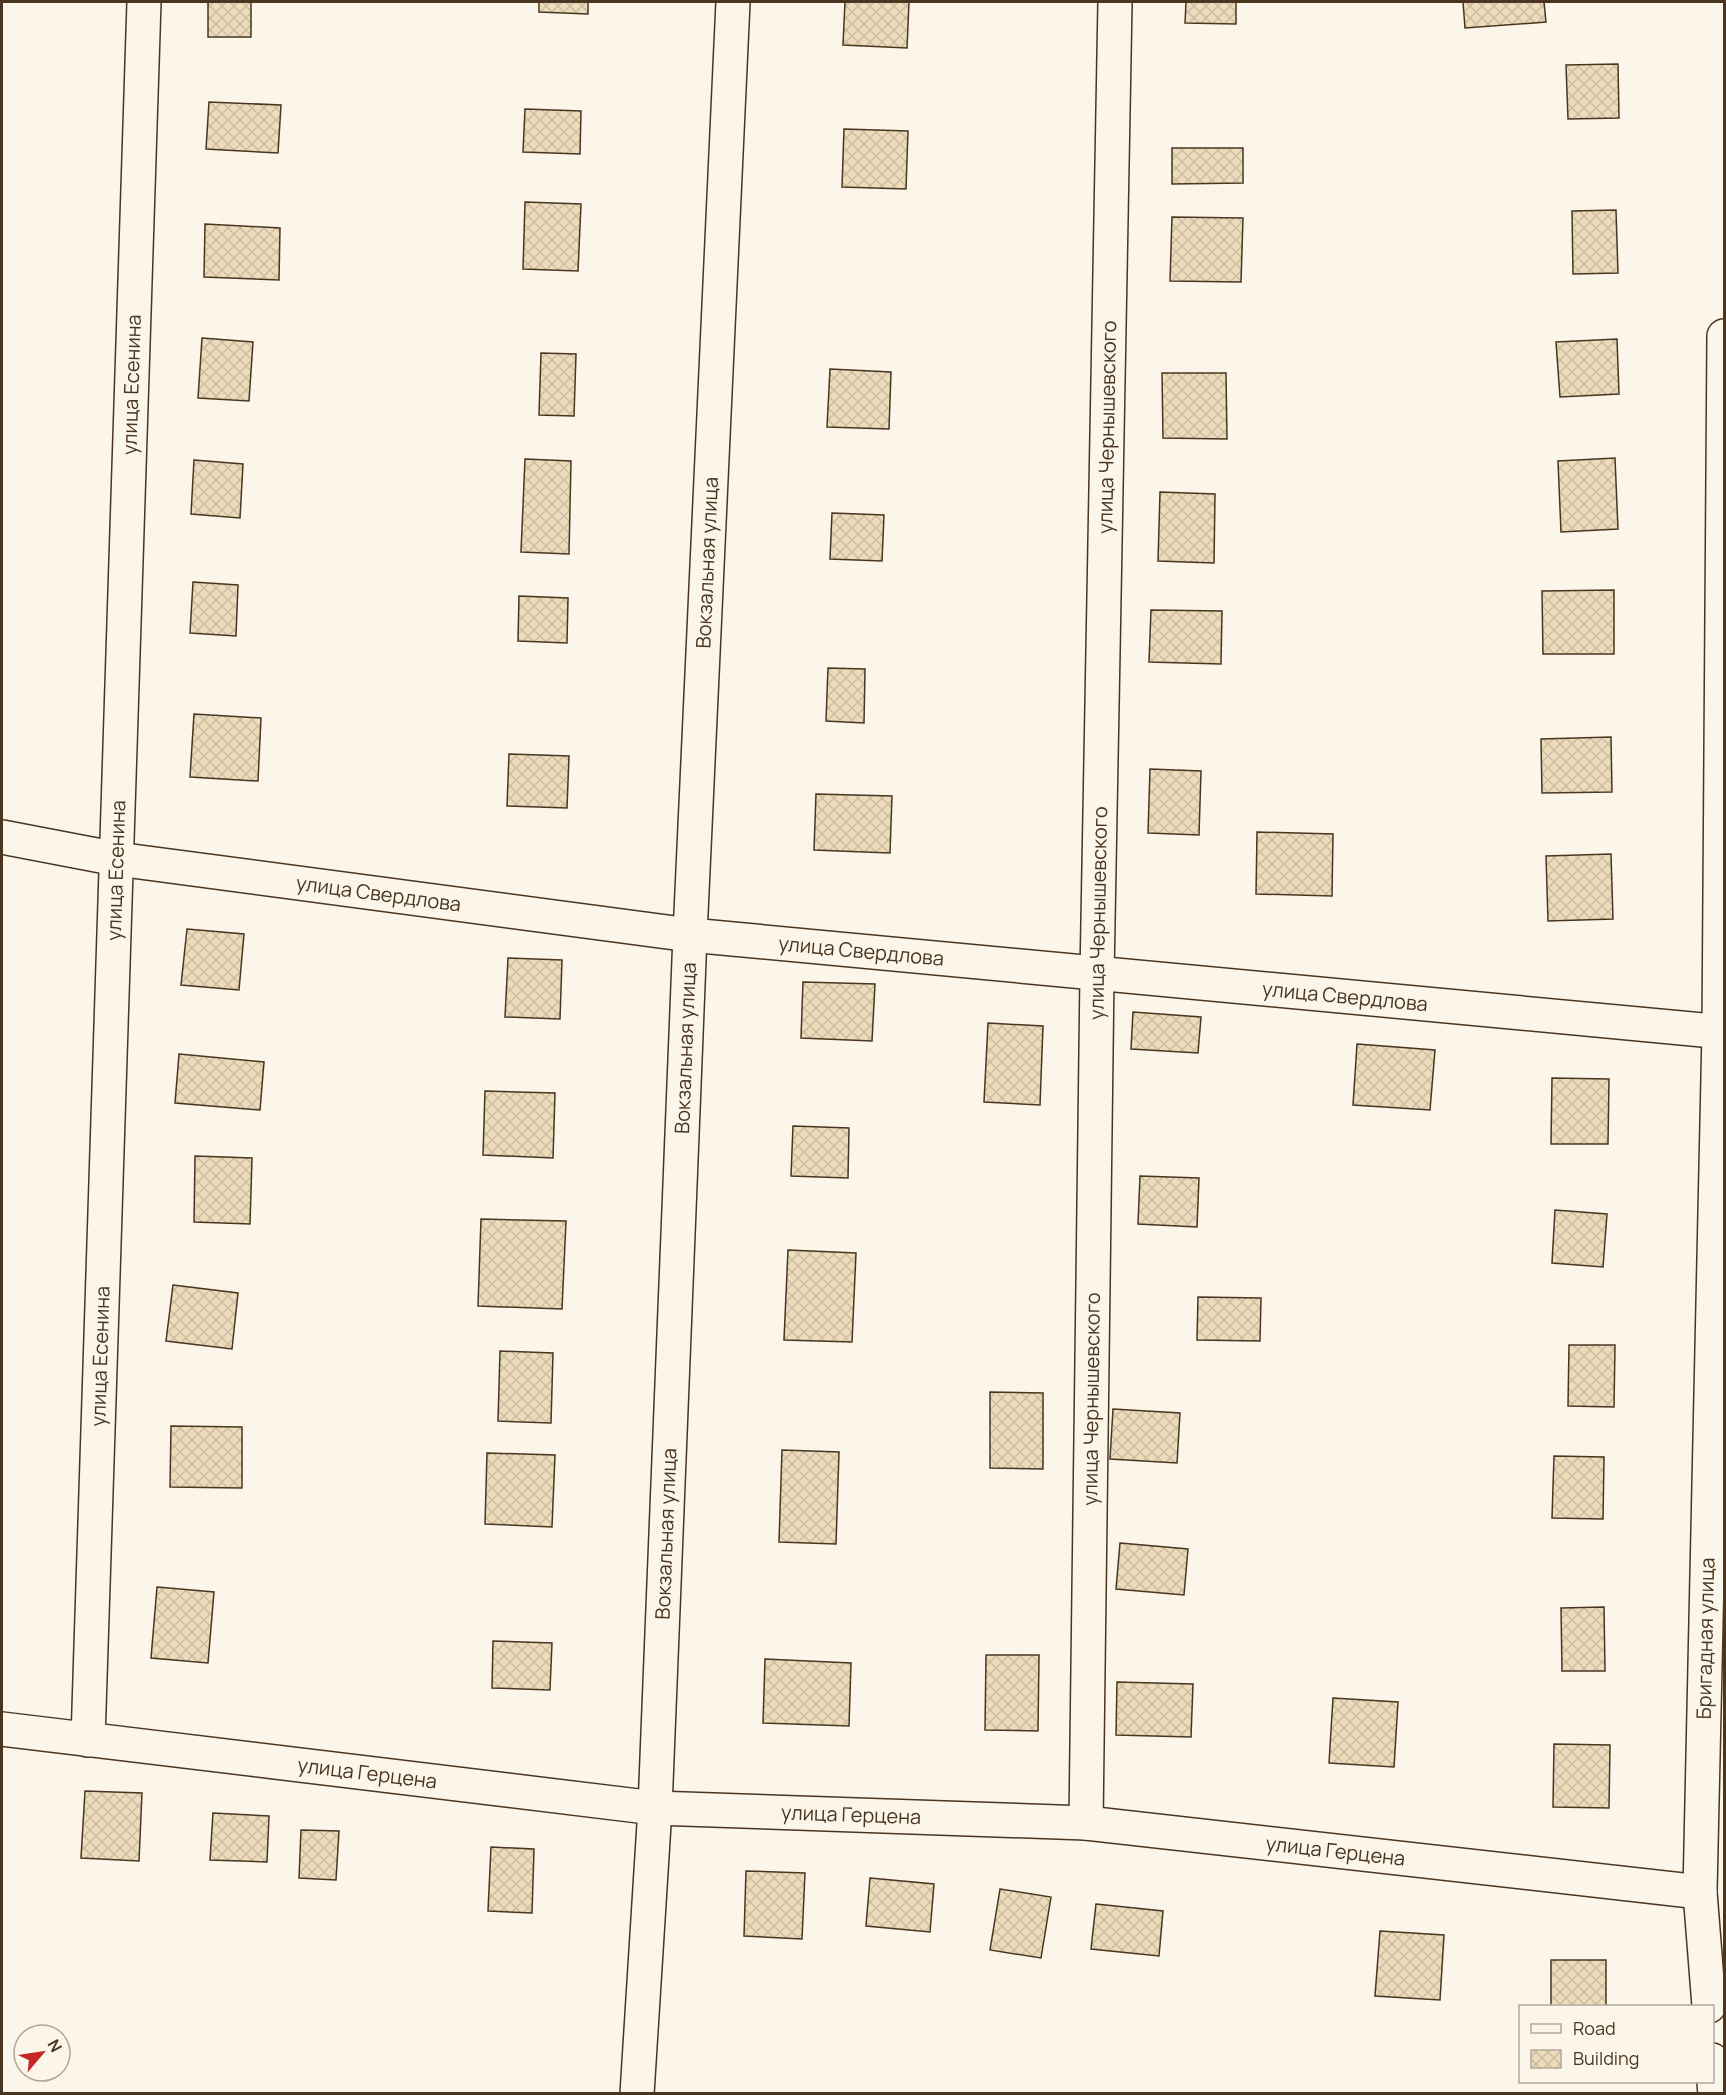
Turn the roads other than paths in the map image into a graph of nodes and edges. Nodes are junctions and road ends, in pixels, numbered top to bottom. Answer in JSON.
{"nodes":[{"id":1,"x":144,"y":2,"type":"edge"},
{"id":2,"x":733,"y":2,"type":"edge"},
{"id":3,"x":1115,"y":2,"type":"edge"},
{"id":4,"x":1725,"y":336,"type":"edge"},
{"id":5,"x":2,"y":837,"type":"edge"},
{"id":6,"x":117,"y":859,"type":"junction"},
{"id":7,"x":690,"y":935,"type":"junction"},
{"id":8,"x":1097,"y":975,"type":"junction"},
{"id":9,"x":1722,"y":1032,"type":"edge"},
{"id":10,"x":2,"y":1729,"type":"edge"},
{"id":11,"x":88,"y":1740,"type":"junction"},
{"id":12,"x":655,"y":1808,"type":"junction"},
{"id":13,"x":1086,"y":1823,"type":"junction"},
{"id":14,"x":1700,"y":1892,"type":"junction"},
{"id":15,"x":1708,"y":2005,"type":"edge"},
{"id":16,"x":1714,"y":2077,"type":"edge"},
{"id":17,"x":636,"y":2094,"type":"edge"},
{"id":18,"x":1715,"y":2094,"type":"edge"}],
"edges":[{"from":1,"to":6,"type":"street","name":"улица Есенина"},
{"from":2,"to":7,"type":"street","name":"Вокзальная улица"},
{"from":3,"to":8,"type":"street","name":"улица Чернышевского"},
{"from":4,"to":9,"type":"street","name":"Бригадная улица"},
{"from":5,"to":6,"type":"street","name":"улица Свердлова"},
{"from":6,"to":7,"type":"street","name":"улица Свердлова"},
{"from":6,"to":11,"type":"street","name":"улица Есенина"},
{"from":7,"to":8,"type":"street","name":"улица Свердлова"},
{"from":7,"to":12,"type":"street","name":"Вокзальная улица"},
{"from":8,"to":9,"type":"street","name":"улица Свердлова"},
{"from":8,"to":13,"type":"street","name":"улица Чернышевского"},
{"from":9,"to":14,"type":"street","name":"Бригадная улица"},
{"from":10,"to":11,"type":"street","name":"улица Герцена"},
{"from":11,"to":12,"type":"street","name":"улица Герцена"},
{"from":12,"to":13,"type":"street","name":"улица Герцена"},
{"from":12,"to":17,"type":"street","name":"Вокзальная улица"},
{"from":13,"to":14,"type":"street","name":"улица Герцена"},
{"from":14,"to":15,"type":"street","name":"Бригадная улица"},
{"from":16,"to":18,"type":"street"}]}
